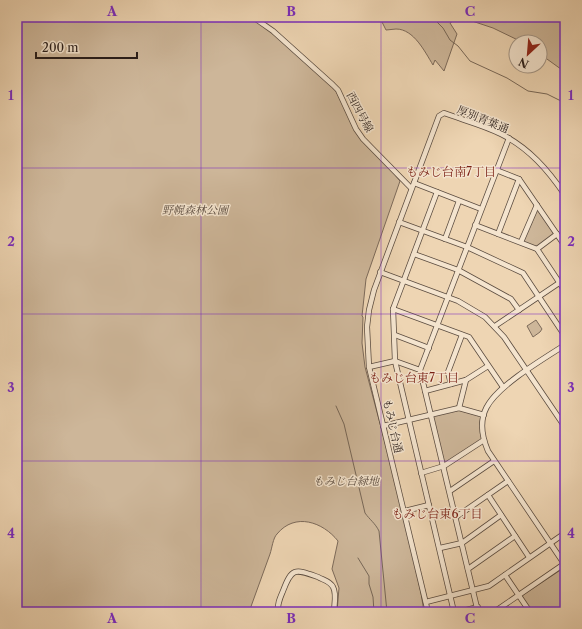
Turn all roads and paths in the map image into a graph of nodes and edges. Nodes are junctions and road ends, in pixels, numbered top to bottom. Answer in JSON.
{"nodes":[{"id":1,"x":252,"y":17,"type":"edge"},
{"id":2,"x":444,"y":113,"type":"joint"},
{"id":3,"x":509,"y":138,"type":"junction"},
{"id":4,"x":496,"y":170,"type":"junction"},
{"id":5,"x":519,"y":179,"type":"junction"},
{"id":6,"x":412,"y":186,"type":"junction"},
{"id":7,"x":437,"y":192,"type":"junction"},
{"id":8,"x":565,"y":195,"type":"edge"},
{"id":9,"x":459,"y":201,"type":"junction"},
{"id":10,"x":537,"y":205,"type":"junction"},
{"id":11,"x":481,"y":209,"type":"junction"},
{"id":12,"x":399,"y":222,"type":"junction"},
{"id":13,"x":475,"y":225,"type":"junction"},
{"id":14,"x":422,"y":231,"type":"junction"},
{"id":15,"x":498,"y":234,"type":"junction"},
{"id":16,"x":557,"y":234,"type":"junction"},
{"id":17,"x":445,"y":239,"type":"junction"},
{"id":18,"x":521,"y":242,"type":"junction"},
{"id":19,"x":565,"y":246,"type":"edge"},
{"id":20,"x":467,"y":248,"type":"junction"},
{"id":21,"x":537,"y":249,"type":"junction"},
{"id":22,"x":414,"y":254,"type":"junction"},
{"id":23,"x":458,"y":270,"type":"junction"},
{"id":24,"x":380,"y":272,"type":"junction"},
{"id":25,"x":565,"y":278,"type":"edge"},
{"id":26,"x":403,"y":281,"type":"junction"},
{"id":27,"x":559,"y":282,"type":"junction"},
{"id":28,"x":565,"y":290,"type":"edge"},
{"id":29,"x":538,"y":297,"type":"junction"},
{"id":30,"x":448,"y":298,"type":"junction"},
{"id":31,"x":393,"y":309,"type":"junction"},
{"id":32,"x":519,"y":310,"type":"junction"},
{"id":33,"x":438,"y":325,"type":"junction"},
{"id":34,"x":495,"y":326,"type":"junction"},
{"id":35,"x":395,"y":335,"type":"junction"},
{"id":36,"x":462,"y":335,"type":"junction"},
{"id":37,"x":565,"y":336,"type":"edge"},
{"id":38,"x":565,"y":345,"type":"edge"},
{"id":39,"x":429,"y":348,"type":"junction"},
{"id":40,"x":395,"y":361,"type":"junction"},
{"id":41,"x":488,"y":366,"type":"junction"},
{"id":42,"x":369,"y":367,"type":"junction"},
{"id":43,"x":420,"y":370,"type":"junction"},
{"id":44,"x":526,"y":370,"type":"junction"},
{"id":45,"x":466,"y":380,"type":"junction"},
{"id":46,"x":451,"y":384,"type":"junction"},
{"id":47,"x":503,"y":387,"type":"junction"},
{"id":48,"x":425,"y":391,"type":"junction"},
{"id":49,"x":459,"y":408,"type":"junction"},
{"id":50,"x":431,"y":415,"type":"junction"},
{"id":51,"x":484,"y":415,"type":"junction"},
{"id":52,"x":409,"y":421,"type":"junction"},
{"id":53,"x":383,"y":426,"type":"junction"},
{"id":54,"x":565,"y":427,"type":"edge"},
{"id":55,"x":484,"y":440,"type":"junction"},
{"id":56,"x":494,"y":461,"type":"junction"},
{"id":57,"x":444,"y":466,"type":"junction"},
{"id":58,"x":422,"y":473,"type":"junction"},
{"id":59,"x":508,"y":481,"type":"junction"},
{"id":60,"x":450,"y":491,"type":"junction"},
{"id":61,"x":488,"y":495,"type":"junction"},
{"id":62,"x":429,"y":505,"type":"junction"},
{"id":63,"x":405,"y":511,"type":"junction"},
{"id":64,"x":502,"y":515,"type":"junction"},
{"id":65,"x":456,"y":517,"type":"junction"},
{"id":66,"x":565,"y":533,"type":"edge"},
{"id":67,"x":515,"y":536,"type":"junction"},
{"id":68,"x":462,"y":543,"type":"junction"},
{"id":69,"x":550,"y":543,"type":"junction"},
{"id":70,"x":440,"y":548,"type":"junction"},
{"id":71,"x":529,"y":557,"type":"junction"},
{"id":72,"x":565,"y":565,"type":"edge"},
{"id":73,"x":468,"y":569,"type":"junction"},
{"id":74,"x":505,"y":575,"type":"junction"},
{"id":75,"x":473,"y":590,"type":"junction"},
{"id":76,"x":451,"y":595,"type":"junction"},
{"id":77,"x":519,"y":595,"type":"junction"},
{"id":78,"x":426,"y":602,"type":"junction"},
{"id":79,"x":478,"y":610,"type":"edge"},
{"id":80,"x":278,"y":612,"type":"edge"},
{"id":81,"x":334,"y":612,"type":"edge"},
{"id":82,"x":428,"y":612,"type":"edge"},
{"id":83,"x":454,"y":612,"type":"edge"},
{"id":84,"x":459,"y":612,"type":"edge"},
{"id":85,"x":494,"y":612,"type":"edge"},
{"id":86,"x":530,"y":612,"type":"edge"}],
"edges":[{"from":1,"to":6,"type":"street","name":"西四号線"},
{"from":2,"to":3,"type":"street","name":"厚別青葉通"},
{"from":2,"to":6,"type":"street","name":"もみじ台通"},
{"from":3,"to":4,"type":"street"},
{"from":3,"to":8,"type":"street","name":"厚別青葉通"},
{"from":4,"to":5,"type":"street"},
{"from":4,"to":11,"type":"street"},
{"from":5,"to":10,"type":"street"},
{"from":5,"to":15,"type":"street"},
{"from":6,"to":7,"type":"street"},
{"from":6,"to":12,"type":"street","name":"もみじ台通"},
{"from":7,"to":9,"type":"street"},
{"from":7,"to":14,"type":"street"},
{"from":9,"to":11,"type":"street"},
{"from":9,"to":17,"type":"street"},
{"from":10,"to":16,"type":"street"},
{"from":10,"to":18,"type":"street"},
{"from":11,"to":13,"type":"street"},
{"from":12,"to":14,"type":"street"},
{"from":12,"to":24,"type":"street","name":"もみじ台通"},
{"from":13,"to":15,"type":"street"},
{"from":13,"to":20,"type":"street"},
{"from":14,"to":17,"type":"street"},
{"from":14,"to":22,"type":"street"},
{"from":15,"to":18,"type":"street"},
{"from":16,"to":19,"type":"street"},
{"from":16,"to":21,"type":"street"},
{"from":17,"to":20,"type":"street"},
{"from":18,"to":21,"type":"street"},
{"from":20,"to":23,"type":"street"},
{"from":20,"to":29,"type":"street"},
{"from":21,"to":27,"type":"street"},
{"from":22,"to":23,"type":"street"},
{"from":22,"to":26,"type":"street"},
{"from":23,"to":30,"type":"street"},
{"from":23,"to":32,"type":"street"},
{"from":24,"to":26,"type":"street"},
{"from":24,"to":42,"type":"street","name":"もみじ台通"},
{"from":25,"to":27,"type":"street"},
{"from":26,"to":30,"type":"street"},
{"from":26,"to":31,"type":"street"},
{"from":27,"to":28,"type":"street"},
{"from":27,"to":29,"type":"street"},
{"from":29,"to":32,"type":"street"},
{"from":29,"to":37,"type":"street"},
{"from":30,"to":33,"type":"street"},
{"from":30,"to":34,"type":"street"},
{"from":31,"to":33,"type":"street"},
{"from":31,"to":35,"type":"street"},
{"from":32,"to":34,"type":"street"},
{"from":33,"to":36,"type":"street"},
{"from":33,"to":39,"type":"street"},
{"from":34,"to":44,"type":"street"},
{"from":35,"to":39,"type":"street"},
{"from":35,"to":40,"type":"street"},
{"from":36,"to":41,"type":"street"},
{"from":36,"to":46,"type":"street"},
{"from":38,"to":44,"type":"street"},
{"from":39,"to":43,"type":"street"},
{"from":40,"to":42,"type":"street"},
{"from":40,"to":43,"type":"street"},
{"from":40,"to":52,"type":"street"},
{"from":41,"to":45,"type":"street"},
{"from":41,"to":47,"type":"street"},
{"from":42,"to":53,"type":"street","name":"もみじ台通"},
{"from":43,"to":48,"type":"street"},
{"from":44,"to":47,"type":"street"},
{"from":44,"to":54,"type":"street"},
{"from":45,"to":46,"type":"street"},
{"from":45,"to":49,"type":"street"},
{"from":46,"to":48,"type":"street"},
{"from":47,"to":51,"type":"street"},
{"from":48,"to":50,"type":"street"},
{"from":49,"to":50,"type":"street"},
{"from":49,"to":51,"type":"street"},
{"from":50,"to":52,"type":"street"},
{"from":50,"to":57,"type":"street"},
{"from":51,"to":55,"type":"street"},
{"from":52,"to":53,"type":"street"},
{"from":52,"to":58,"type":"street"},
{"from":53,"to":63,"type":"street","name":"もみじ台通"},
{"from":55,"to":56,"type":"street"},
{"from":55,"to":57,"type":"street"},
{"from":56,"to":59,"type":"street"},
{"from":56,"to":60,"type":"street"},
{"from":57,"to":58,"type":"street"},
{"from":57,"to":60,"type":"street"},
{"from":58,"to":62,"type":"street"},
{"from":59,"to":61,"type":"street"},
{"from":59,"to":69,"type":"street"},
{"from":60,"to":65,"type":"street"},
{"from":61,"to":64,"type":"street"},
{"from":61,"to":65,"type":"street"},
{"from":62,"to":63,"type":"street"},
{"from":62,"to":70,"type":"street"},
{"from":63,"to":78,"type":"street","name":"もみじ台通"},
{"from":64,"to":67,"type":"street"},
{"from":64,"to":68,"type":"street"},
{"from":65,"to":68,"type":"street"},
{"from":66,"to":69,"type":"street"},
{"from":67,"to":71,"type":"street"},
{"from":67,"to":73,"type":"street"},
{"from":68,"to":70,"type":"street"},
{"from":68,"to":73,"type":"street"},
{"from":69,"to":71,"type":"street"},
{"from":69,"to":72,"type":"street"},
{"from":70,"to":76,"type":"street"},
{"from":71,"to":74,"type":"street"},
{"from":72,"to":77,"type":"street"},
{"from":73,"to":75,"type":"street"},
{"from":74,"to":75,"type":"street"},
{"from":74,"to":77,"type":"street"},
{"from":75,"to":76,"type":"street"},
{"from":75,"to":79,"type":"street"},
{"from":76,"to":78,"type":"street"},
{"from":76,"to":83,"type":"street"},
{"from":77,"to":85,"type":"street"},
{"from":77,"to":86,"type":"street"},
{"from":78,"to":82,"type":"street","name":"もみじ台通"},
{"from":79,"to":84,"type":"street"},
{"from":80,"to":81,"type":"street"}]}
